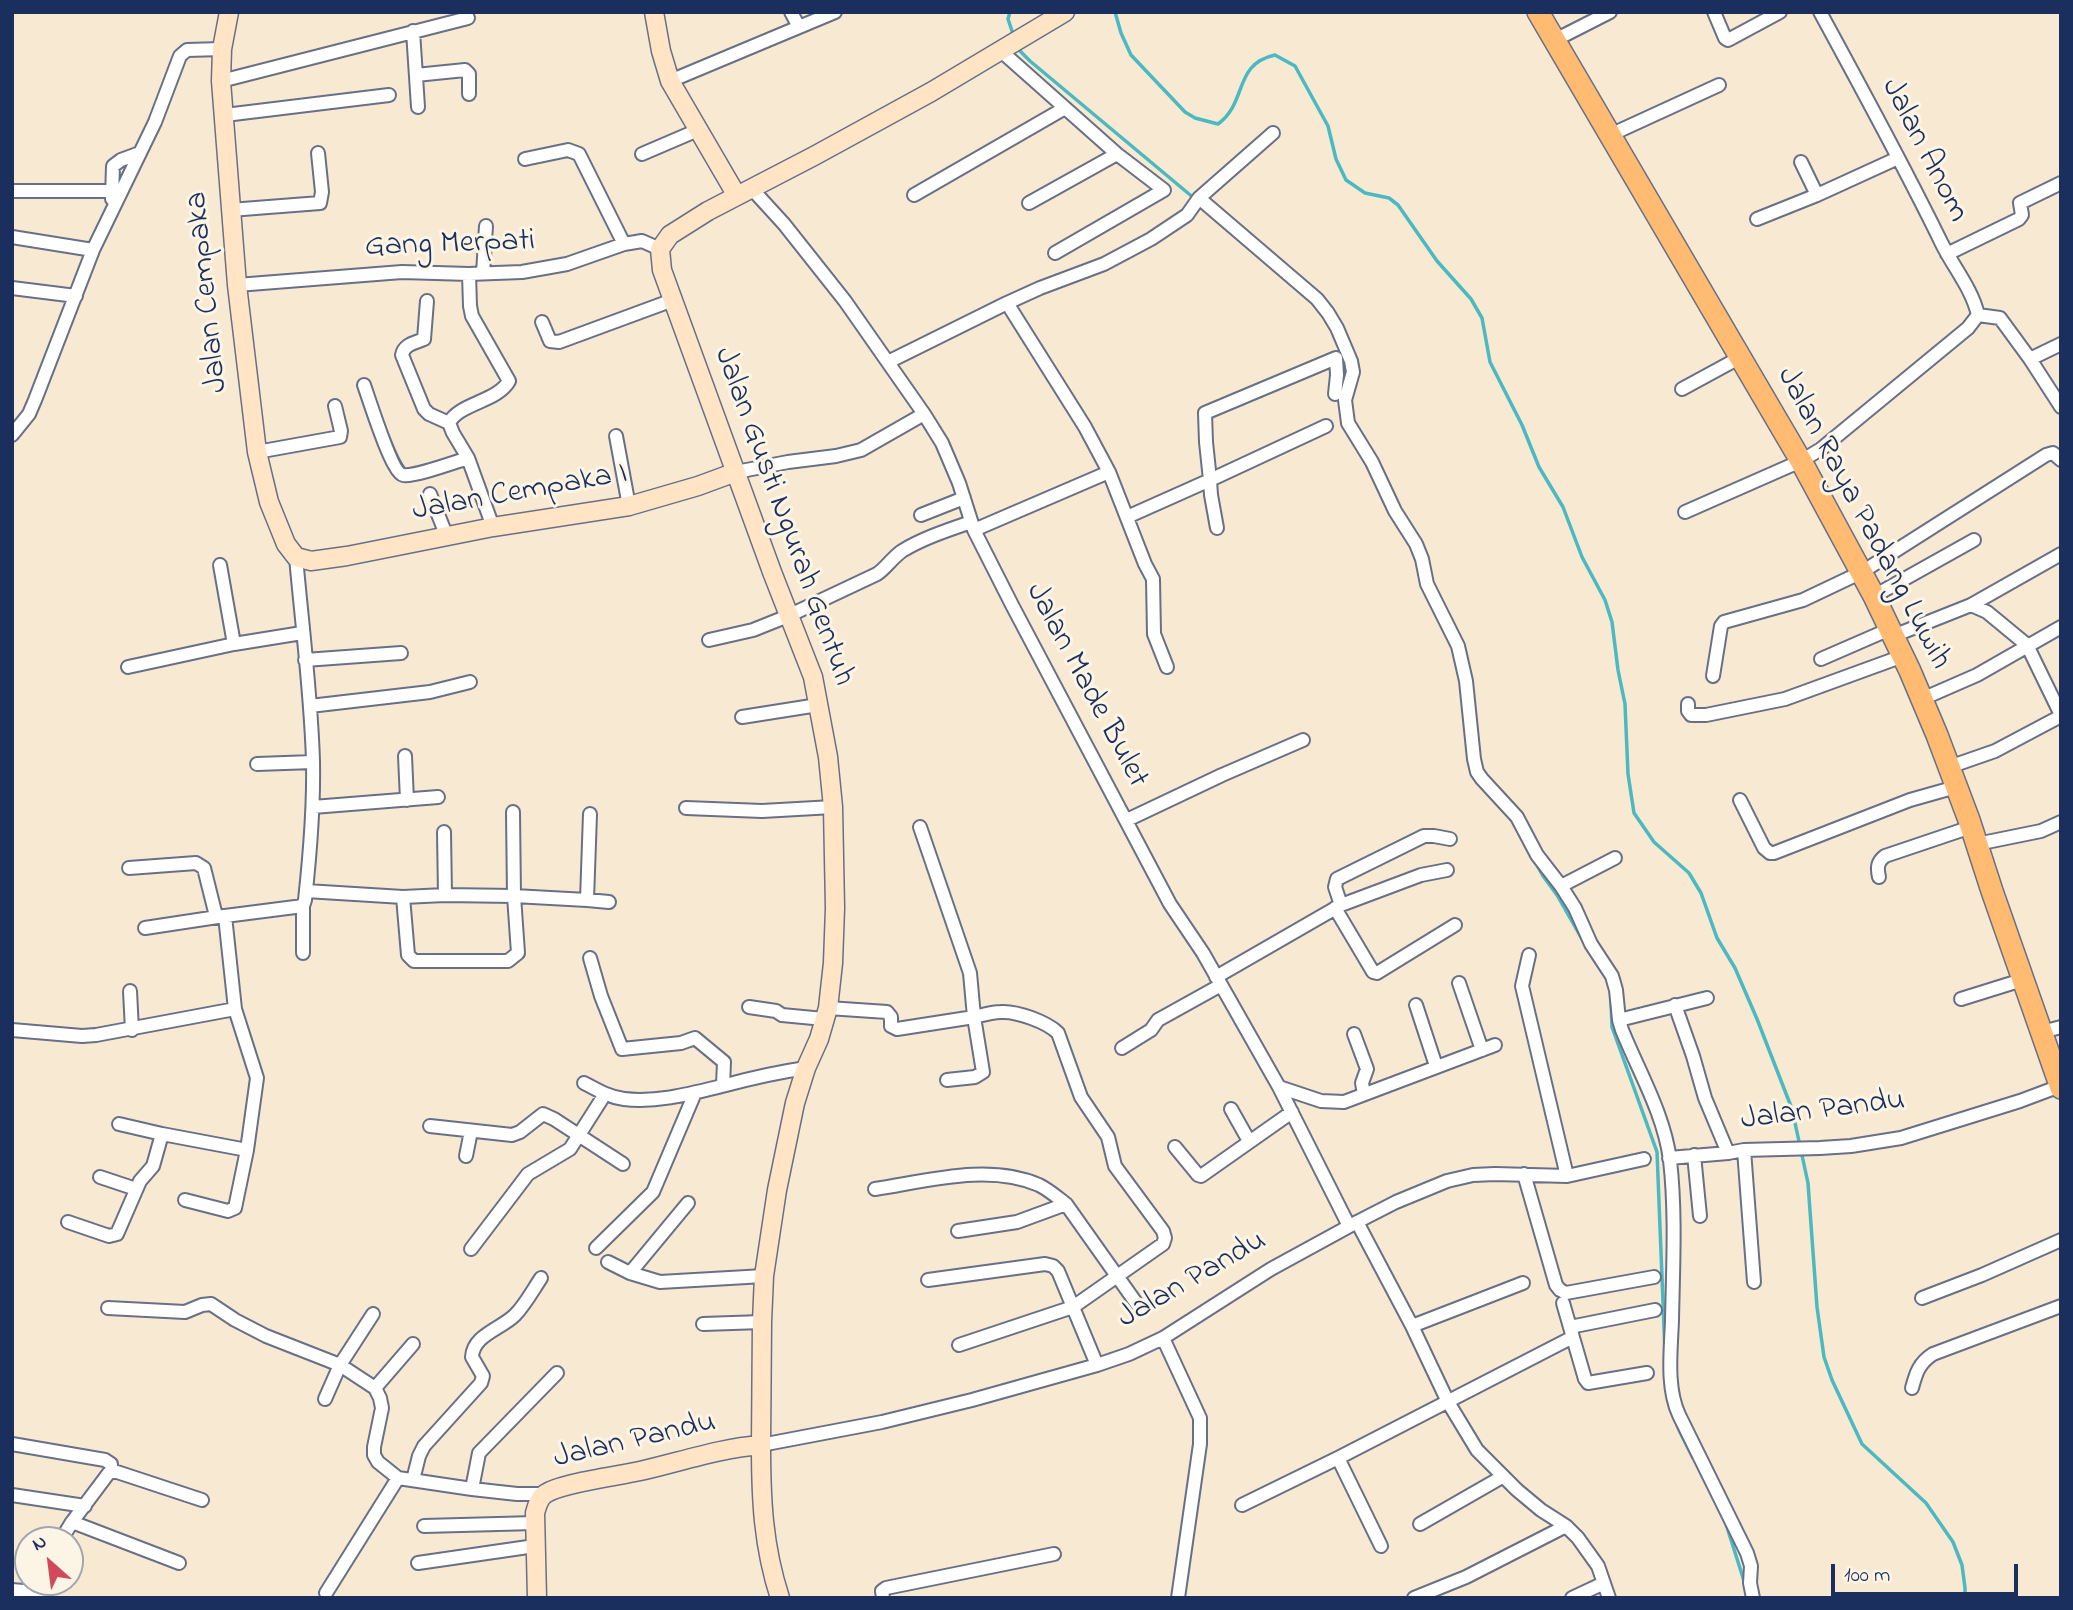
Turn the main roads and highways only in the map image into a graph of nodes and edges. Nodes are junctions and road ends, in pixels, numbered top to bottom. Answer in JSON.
{"nodes":[{"id":1,"x":229,"y":12,"type":"edge"},
{"id":2,"x":654,"y":12,"type":"edge"},
{"id":3,"x":1065,"y":12,"type":"edge"},
{"id":4,"x":1538,"y":12,"type":"edge"},
{"id":5,"x":744,"y":192,"type":"junction"},
{"id":6,"x":736,"y":472,"type":"junction"},
{"id":7,"x":304,"y":559,"type":"joint"},
{"id":8,"x":2051,"y":1030,"type":"edge"},
{"id":9,"x":2059,"y":1079,"type":"edge"},
{"id":10,"x":762,"y":1442,"type":"junction"},
{"id":11,"x":537,"y":1598,"type":"edge"},
{"id":12,"x":780,"y":1598,"type":"edge"}],
"edges":[{"from":1,"to":7,"type":"main road","name":"Jalan Cempaka"},
{"from":2,"to":5,"type":"main road"},
{"from":3,"to":5,"type":"main road"},
{"from":4,"to":8,"type":"main road","name":"Jalan Raya Padang Luwih"},
{"from":5,"to":6,"type":"main road","name":"Jalan Gusti Ngurah Gentuh"},
{"from":6,"to":7,"type":"main road","name":"Jalan Cempaka I"},
{"from":6,"to":10,"type":"main road","name":"Jalan Gusti Ngurah Gentuh"},
{"from":8,"to":9,"type":"main road","name":"Jalan Raya Padang Luwih"},
{"from":10,"to":11,"type":"main road","name":"Jalan Pandu"},
{"from":10,"to":12,"type":"main road","name":"Jalan Gusti Ngurah Gentuh"}]}
